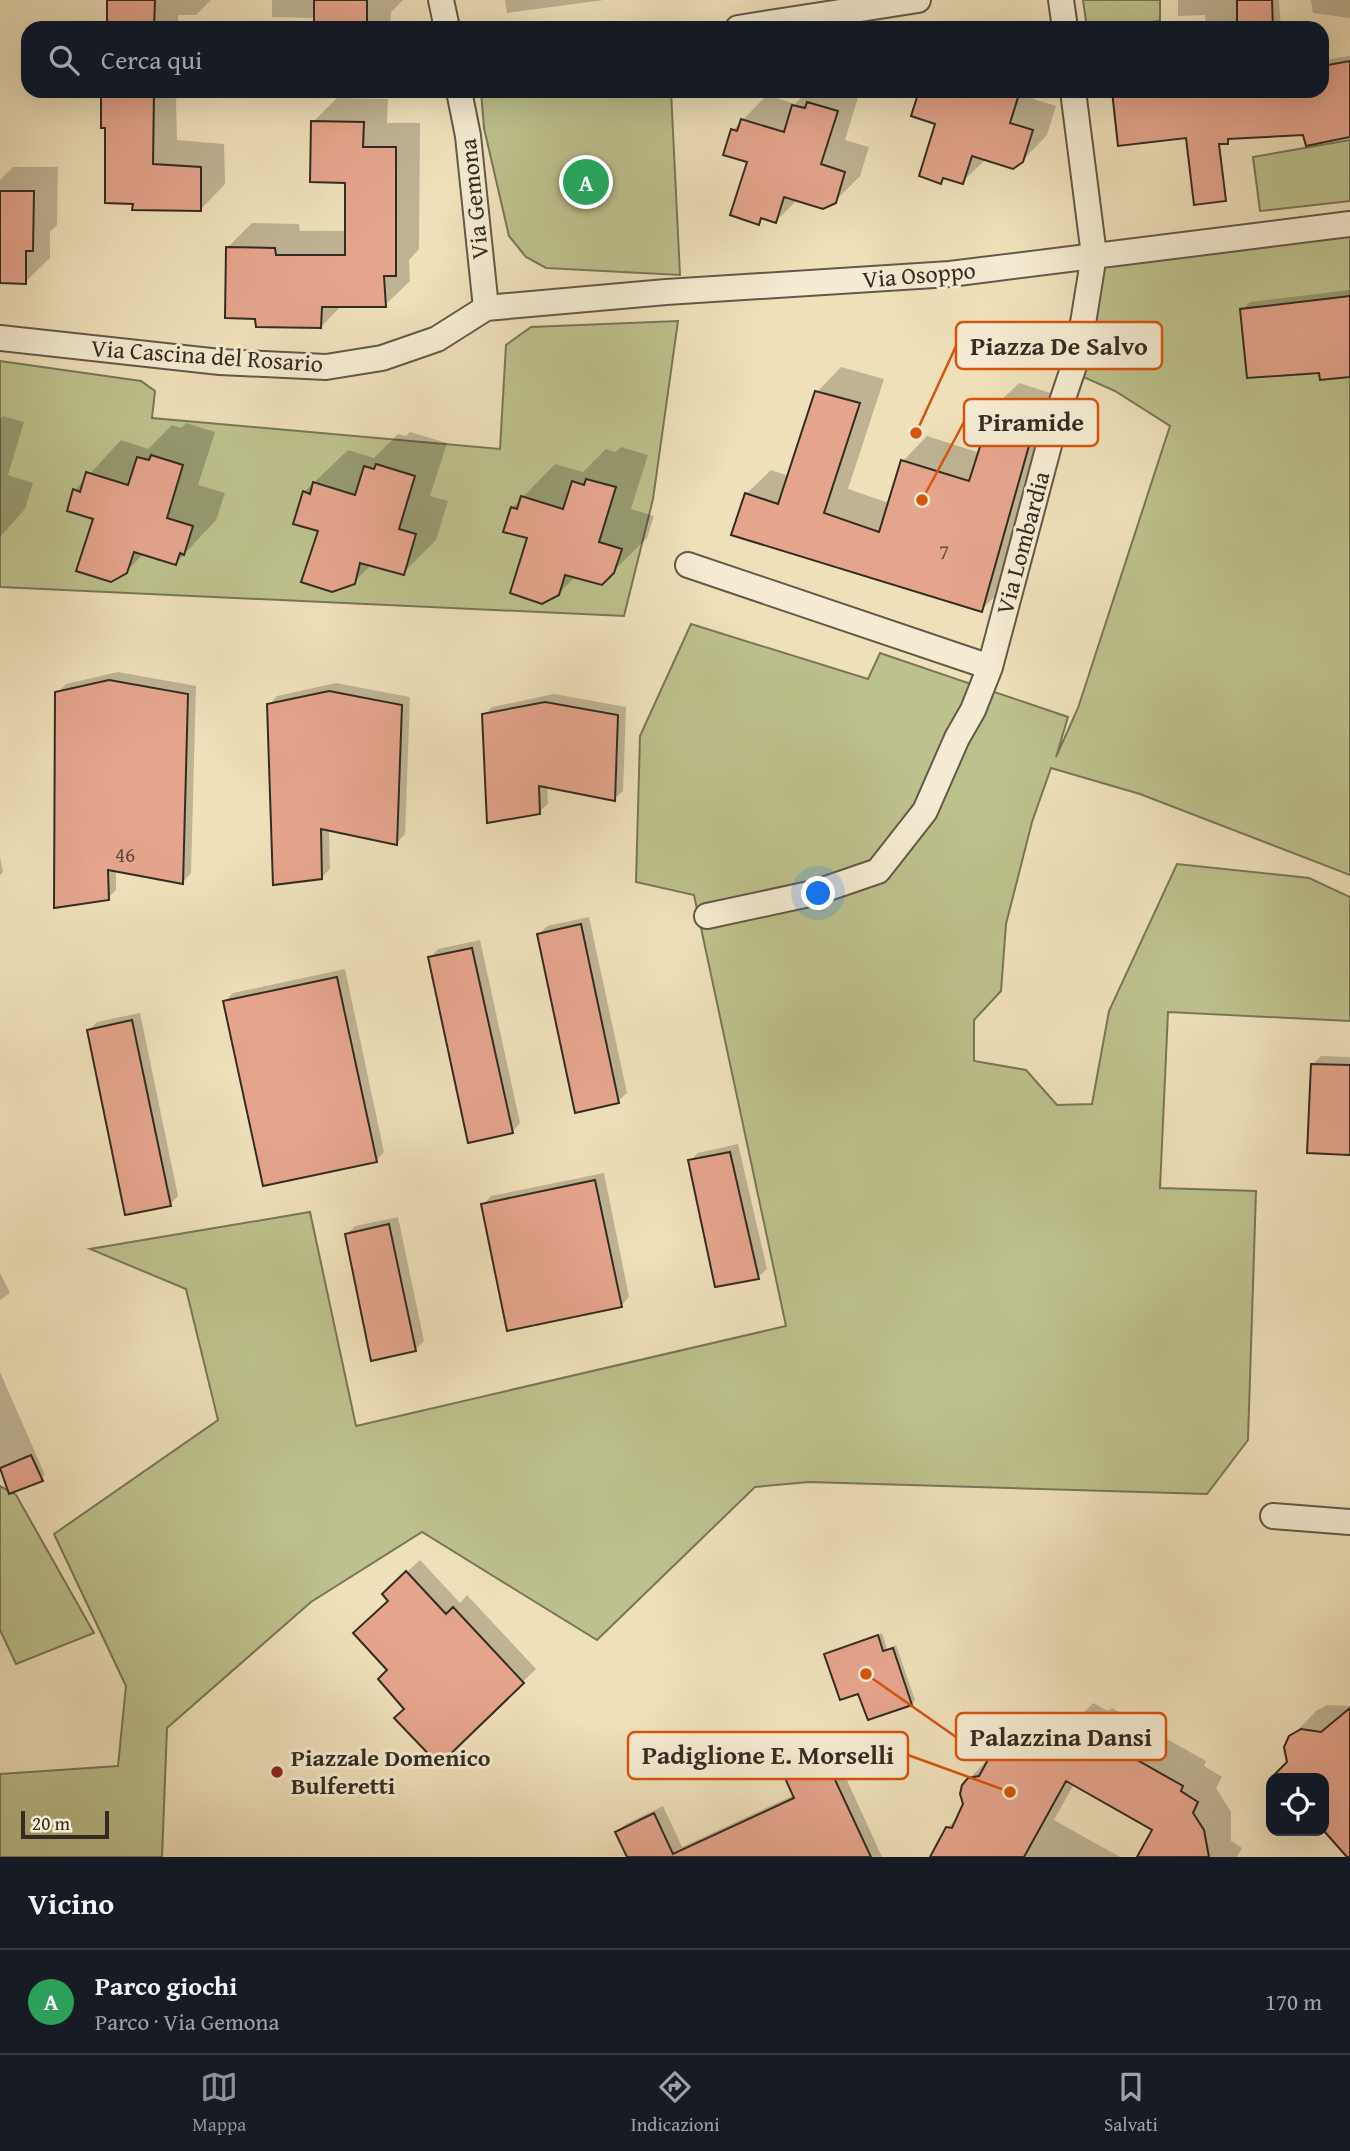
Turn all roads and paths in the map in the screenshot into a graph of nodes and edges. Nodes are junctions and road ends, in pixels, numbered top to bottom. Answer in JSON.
{"nodes":[{"id":1,"x":441,"y":0,"type":"edge"},
{"id":2,"x":918,"y":0,"type":"edge"},
{"id":3,"x":1061,"y":0,"type":"edge"},
{"id":4,"x":446,"y":21,"type":"edge"},
{"id":5,"x":783,"y":21,"type":"edge"},
{"id":6,"x":1064,"y":21,"type":"edge"},
{"id":7,"x":460,"y":98,"type":"edge"},
{"id":8,"x":1074,"y":98,"type":"edge"},
{"id":9,"x":1350,"y":225,"type":"edge"},
{"id":10,"x":1094,"y":256,"type":"junction"},
{"id":11,"x":486,"y":308,"type":"junction"},
{"id":12,"x":0,"y":338,"type":"edge"},
{"id":13,"x":688,"y":565,"type":"dead end"},
{"id":14,"x":990,"y":667,"type":"junction"},
{"id":15,"x":707,"y":916,"type":"dead end"},
{"id":16,"x":1273,"y":1516,"type":"dead end"},
{"id":17,"x":1350,"y":1521,"type":"edge"}],
"edges":[{"from":1,"to":4,"type":"street"},
{"from":2,"to":5,"type":"street"},
{"from":3,"to":6,"type":"street"},
{"from":7,"to":11,"type":"street","name":"Via Gemona"},
{"from":8,"to":10,"type":"street","name":"Via Lombardia"},
{"from":9,"to":10,"type":"street","name":"Via Osoppo"},
{"from":10,"to":11,"type":"street","name":"Via Osoppo"},
{"from":10,"to":14,"type":"street","name":"Via Lombardia"},
{"from":11,"to":12,"type":"street","name":"Via Cascina del Rosario"},
{"from":13,"to":14,"type":"street"},
{"from":14,"to":15,"type":"street","name":"Via Lombardia"},
{"from":16,"to":17,"type":"street"}]}
